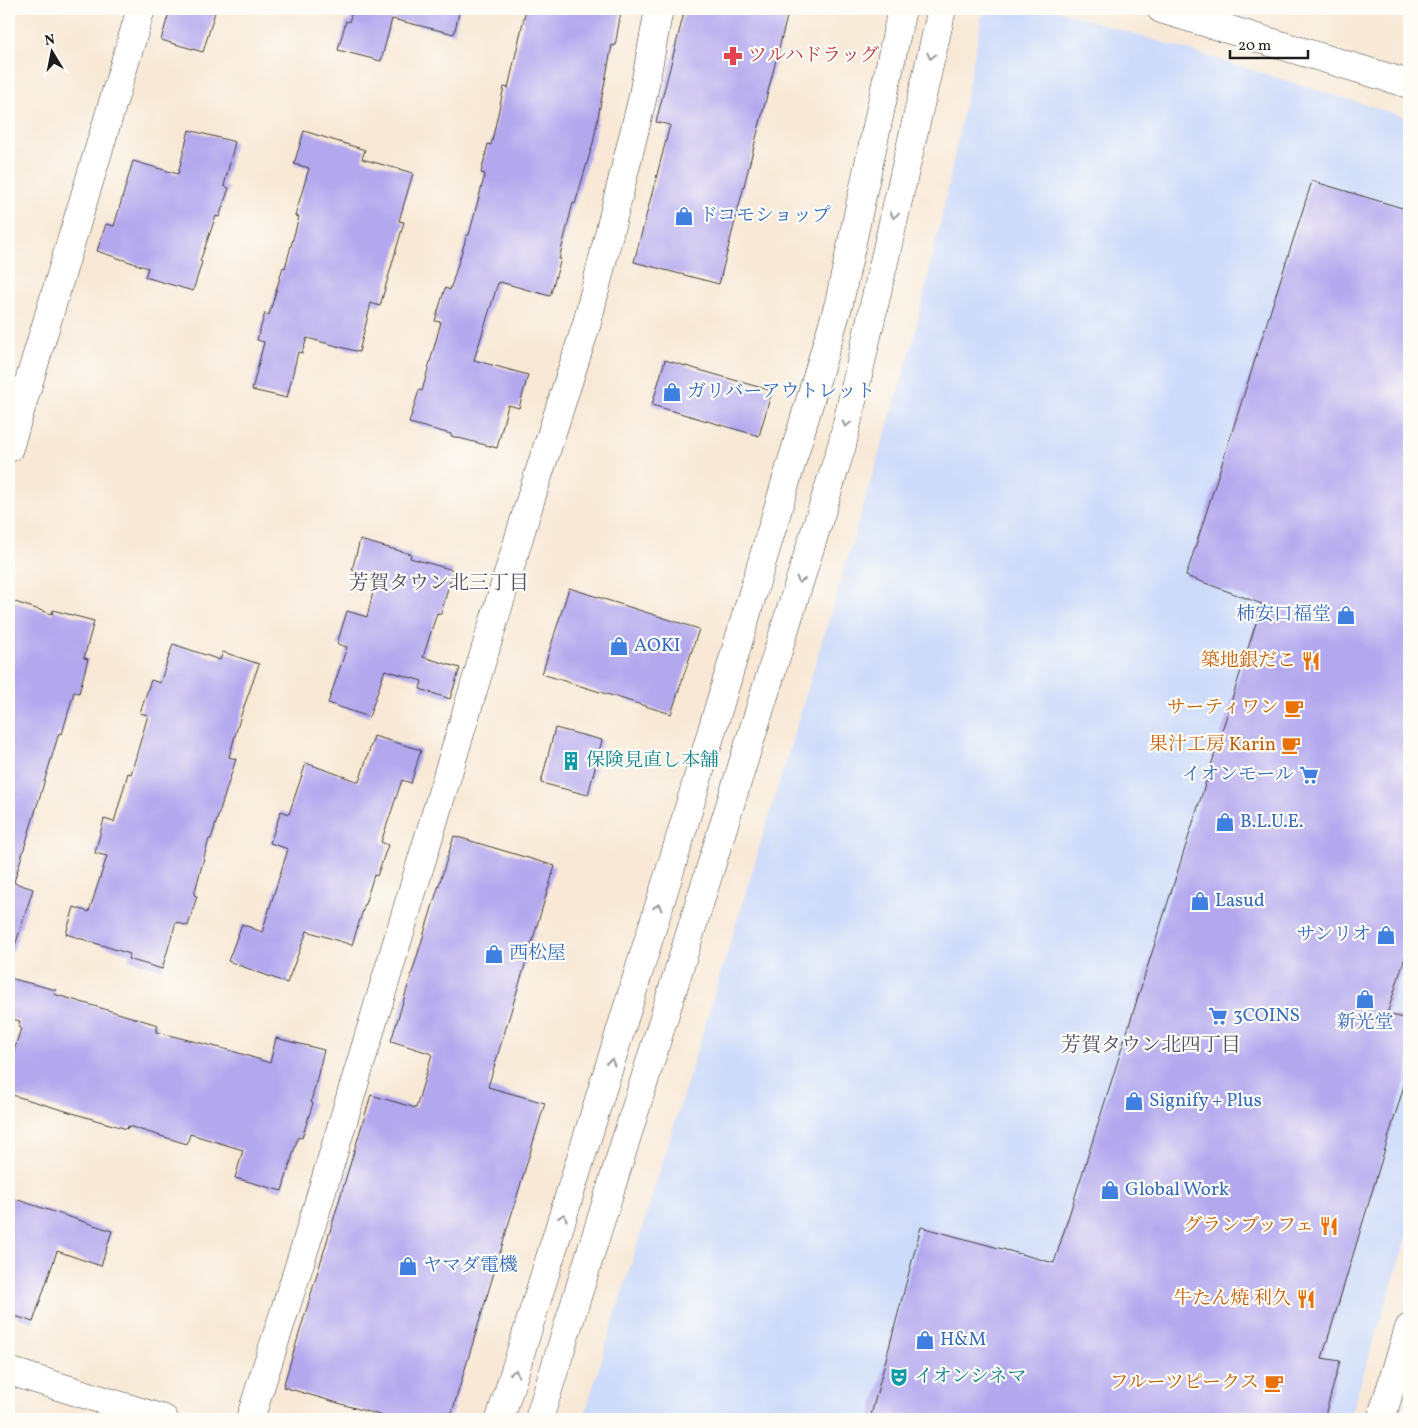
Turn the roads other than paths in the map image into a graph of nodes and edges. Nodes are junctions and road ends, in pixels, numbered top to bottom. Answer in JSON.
{"nodes":[{"id":1,"x":141,"y":9,"type":"edge"},
{"id":2,"x":659,"y":9,"type":"edge"},
{"id":3,"x":902,"y":9,"type":"edge"},
{"id":4,"x":942,"y":9,"type":"edge"},
{"id":5,"x":1161,"y":9,"type":"edge"},
{"id":6,"x":1409,"y":84,"type":"edge"},
{"id":7,"x":9,"y":448,"type":"edge"},
{"id":8,"x":1409,"y":1328,"type":"edge"},
{"id":9,"x":9,"y":1371,"type":"edge"},
{"id":10,"x":164,"y":1419,"type":"edge"},
{"id":11,"x":250,"y":1419,"type":"edge"},
{"id":12,"x":500,"y":1419,"type":"edge"},
{"id":13,"x":539,"y":1419,"type":"edge"},
{"id":14,"x":1381,"y":1419,"type":"edge"}],
"edges":[{"from":1,"to":7,"type":"street"},
{"from":2,"to":11,"type":"street"},
{"from":12,"to":3,"type":"street","one_way":true},
{"from":4,"to":13,"type":"street","one_way":true},
{"from":5,"to":6,"type":"street"},
{"from":8,"to":14,"type":"street"},
{"from":9,"to":10,"type":"street"}]}
